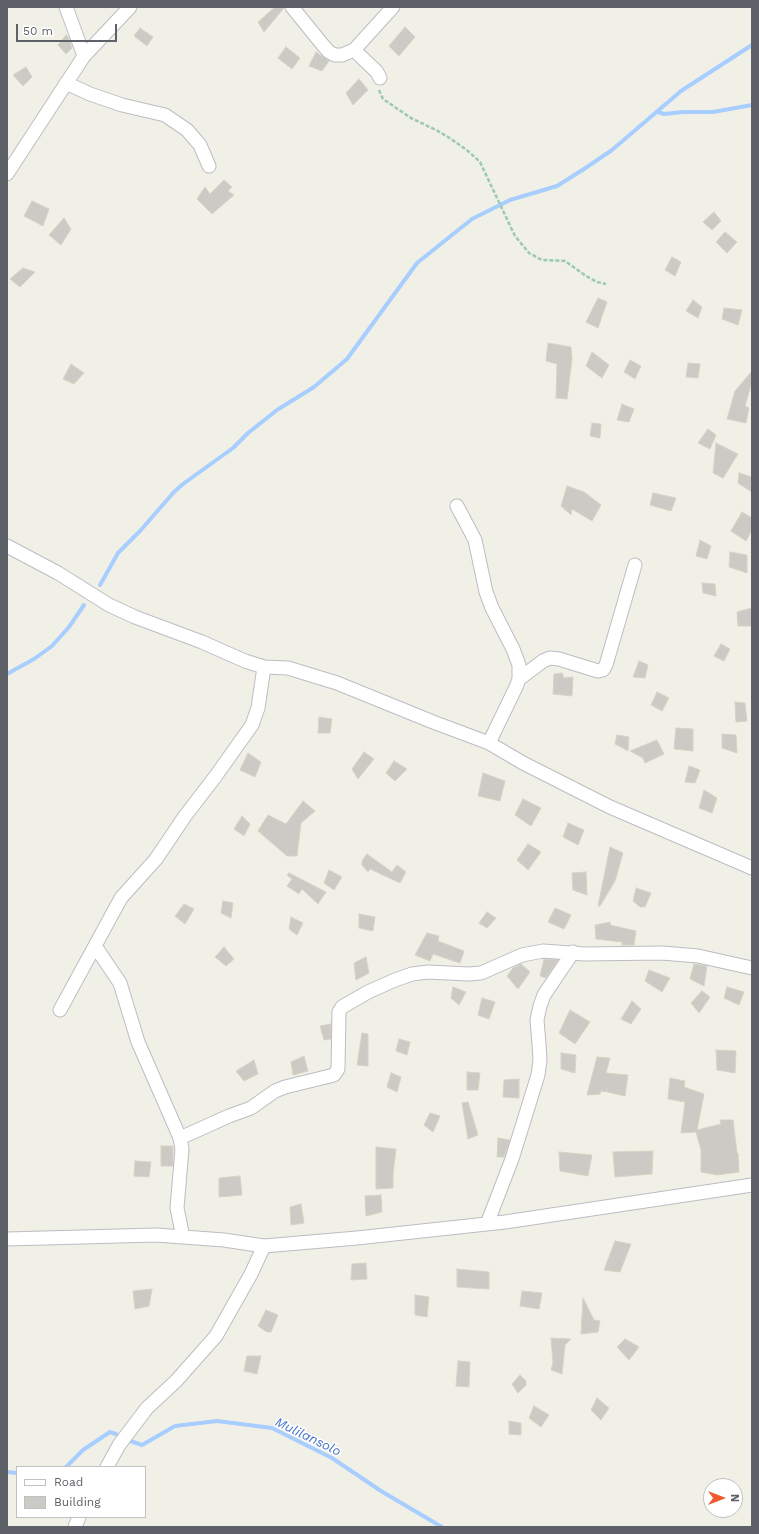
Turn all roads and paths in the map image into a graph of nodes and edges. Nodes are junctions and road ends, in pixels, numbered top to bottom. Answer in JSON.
{"nodes":[{"id":1,"x":66,"y":7,"type":"edge"},
{"id":2,"x":130,"y":7,"type":"edge"},
{"id":3,"x":292,"y":7,"type":"edge"},
{"id":4,"x":393,"y":7,"type":"edge"},
{"id":5,"x":354,"y":50,"type":"junction"},
{"id":6,"x":84,"y":56,"type":"junction"},
{"id":7,"x":380,"y":78,"type":"joint"},
{"id":8,"x":66,"y":83,"type":"junction"},
{"id":9,"x":210,"y":166,"type":"dead end"},
{"id":10,"x":7,"y":174,"type":"edge"},
{"id":11,"x":606,"y":284,"type":"dead end"},
{"id":12,"x":457,"y":506,"type":"dead end"},
{"id":13,"x":7,"y":546,"type":"edge"},
{"id":14,"x":635,"y":565,"type":"dead end"},
{"id":15,"x":264,"y":667,"type":"junction"},
{"id":16,"x":519,"y":679,"type":"junction"},
{"id":17,"x":489,"y":743,"type":"junction"},
{"id":18,"x":752,"y":868,"type":"edge"},
{"id":19,"x":95,"y":946,"type":"junction"},
{"id":20,"x":573,"y":952,"type":"junction"},
{"id":21,"x":752,"y":968,"type":"edge"},
{"id":22,"x":60,"y":1010,"type":"dead end"},
{"id":23,"x":180,"y":1138,"type":"junction"},
{"id":24,"x":752,"y":1185,"type":"edge"},
{"id":25,"x":487,"y":1224,"type":"junction"},
{"id":26,"x":183,"y":1237,"type":"junction"},
{"id":27,"x":7,"y":1239,"type":"edge"},
{"id":28,"x":264,"y":1246,"type":"junction"},
{"id":29,"x":108,"y":1466,"type":"edge"}],
"edges":[{"from":1,"to":6,"type":"street"},
{"from":2,"to":6,"type":"street"},
{"from":3,"to":5,"type":"street"},
{"from":4,"to":5,"type":"street"},
{"from":5,"to":7,"type":"street"},
{"from":6,"to":8,"type":"street"},
{"from":7,"to":11,"type":"path"},
{"from":8,"to":9,"type":"street"},
{"from":8,"to":10,"type":"street"},
{"from":12,"to":16,"type":"street"},
{"from":13,"to":15,"type":"street"},
{"from":14,"to":16,"type":"street"},
{"from":15,"to":17,"type":"street"},
{"from":15,"to":19,"type":"street"},
{"from":16,"to":17,"type":"street"},
{"from":17,"to":18,"type":"street"},
{"from":19,"to":22,"type":"street"},
{"from":19,"to":23,"type":"street"},
{"from":20,"to":21,"type":"street"},
{"from":20,"to":23,"type":"street"},
{"from":20,"to":25,"type":"street"},
{"from":23,"to":26,"type":"street"},
{"from":24,"to":25,"type":"street"},
{"from":25,"to":28,"type":"street"},
{"from":26,"to":27,"type":"street"},
{"from":26,"to":28,"type":"street"},
{"from":28,"to":29,"type":"street"}]}
